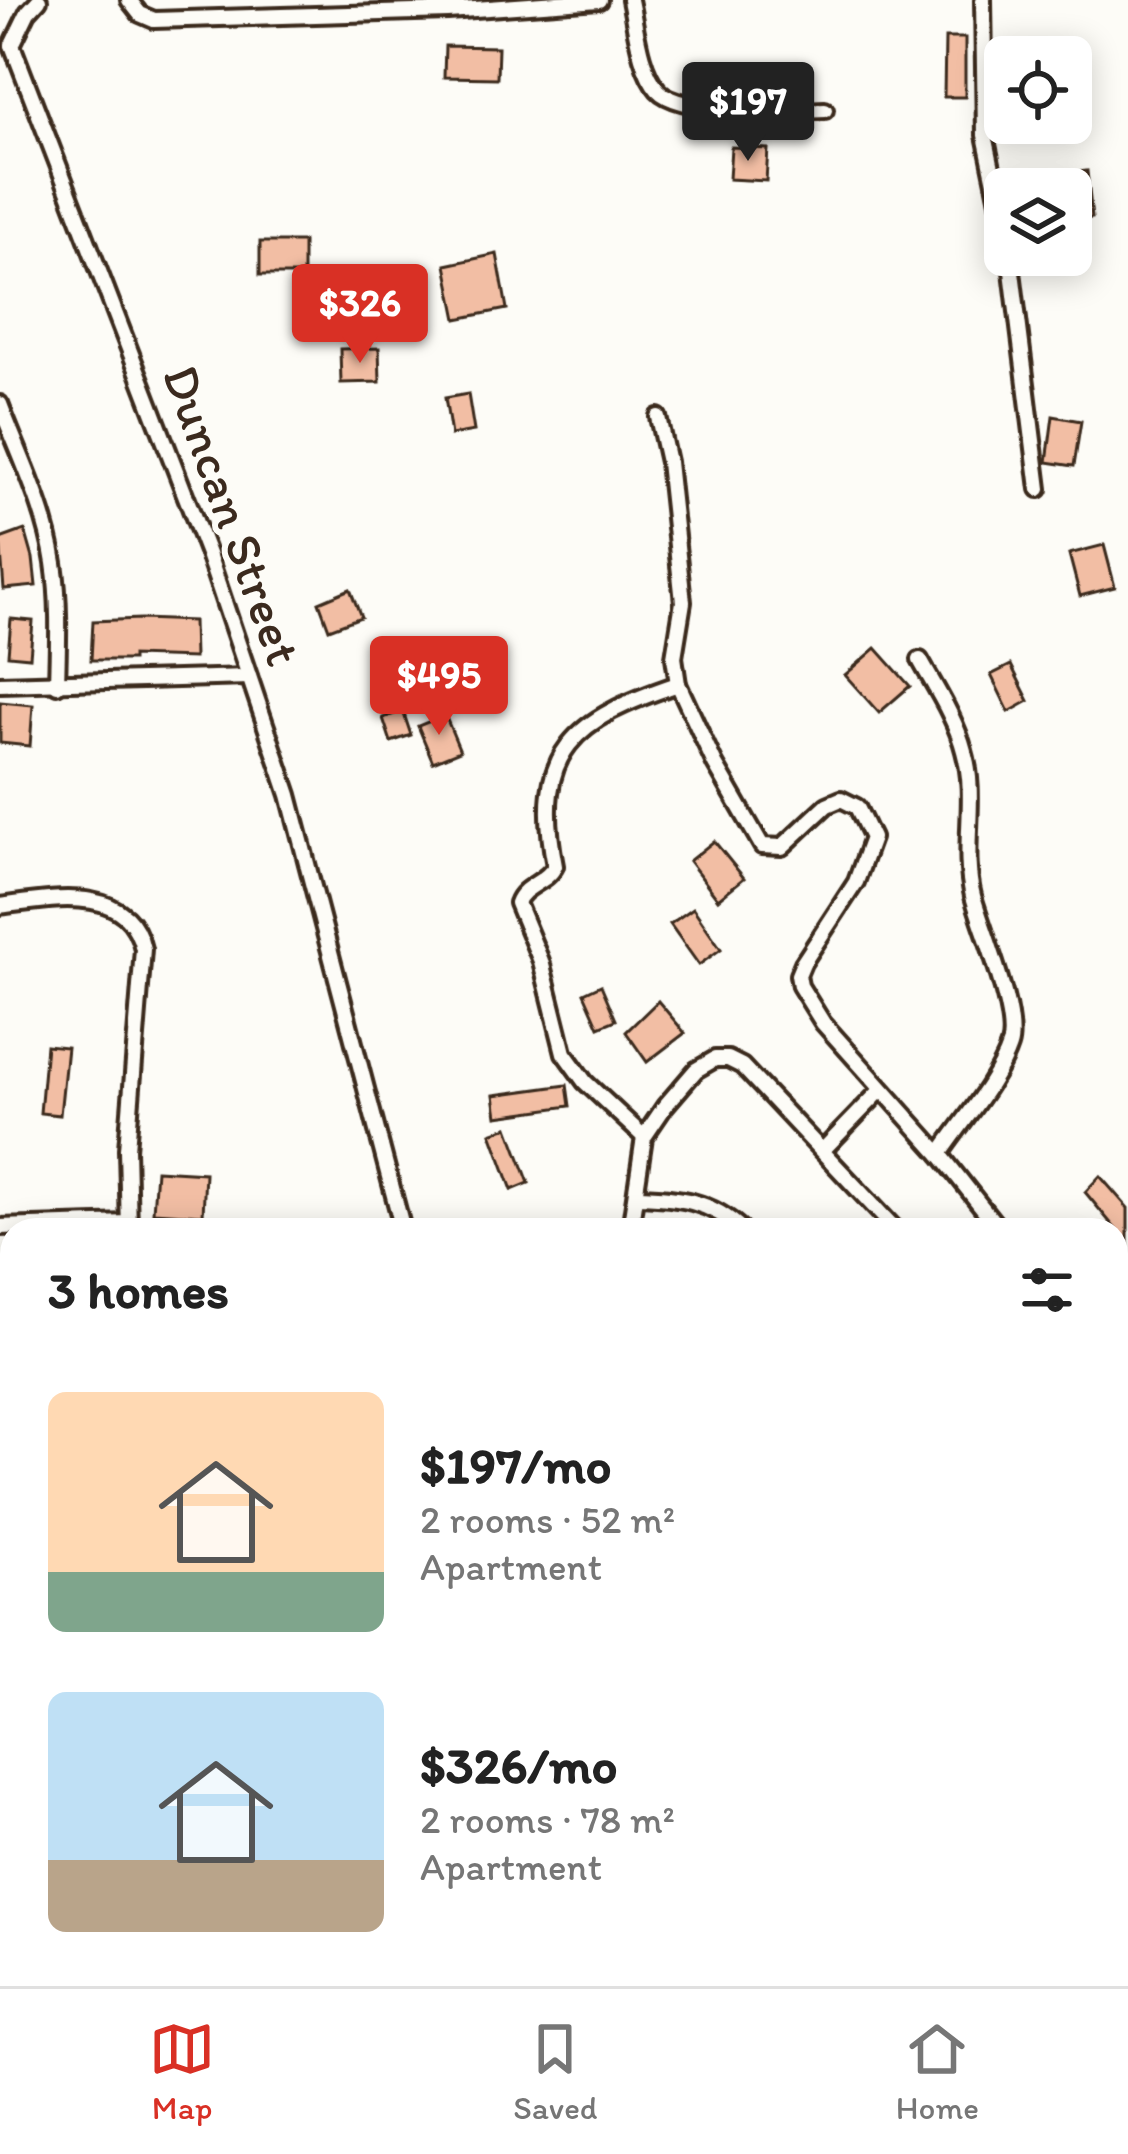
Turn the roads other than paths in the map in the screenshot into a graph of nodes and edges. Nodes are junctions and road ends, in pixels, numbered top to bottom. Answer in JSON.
{"nodes":[{"id":1,"x":39,"y":0,"type":"edge"},
{"id":2,"x":129,"y":0,"type":"edge"},
{"id":3,"x":599,"y":0,"type":"edge"},
{"id":4,"x":630,"y":0,"type":"edge"},
{"id":5,"x":983,"y":0,"type":"edge"},
{"id":6,"x":449,"y":5,"type":"edge"},
{"id":7,"x":241,"y":8,"type":"edge"},
{"id":8,"x":6,"y":45,"type":"edge"},
{"id":9,"x":825,"y":110,"type":"dead end"},
{"id":10,"x":993,"y":168,"type":"edge"},
{"id":11,"x":1013,"y":276,"type":"edge"},
{"id":12,"x":0,"y":404,"type":"edge"},
{"id":13,"x":658,"y":417,"type":"dead end"},
{"id":14,"x":1039,"y":489,"type":"dead end"},
{"id":15,"x":920,"y":660,"type":"dead end"},
{"id":16,"x":249,"y":677,"type":"junction"},
{"id":17,"x":677,"y":684,"type":"junction"},
{"id":18,"x":0,"y":685,"type":"edge"},
{"id":19,"x":57,"y":685,"type":"junction"},
{"id":20,"x":0,"y":906,"type":"edge"},
{"id":21,"x":880,"y":1091,"type":"junction"},
{"id":22,"x":644,"y":1137,"type":"junction"},
{"id":23,"x":822,"y":1150,"type":"junction"},
{"id":24,"x":940,"y":1154,"type":"junction"},
{"id":25,"x":636,"y":1196,"type":"junction"},
{"id":26,"x":129,"y":1218,"type":"edge"},
{"id":27,"x":400,"y":1218,"type":"edge"},
{"id":28,"x":632,"y":1218,"type":"edge"},
{"id":29,"x":729,"y":1218,"type":"edge"},
{"id":30,"x":885,"y":1218,"type":"edge"},
{"id":31,"x":991,"y":1218,"type":"edge"}],
"edges":[{"from":1,"to":8,"type":"street"},
{"from":2,"to":7,"type":"street"},
{"from":3,"to":6,"type":"street"},
{"from":4,"to":9,"type":"street"},
{"from":5,"to":10,"type":"street"},
{"from":6,"to":7,"type":"street"},
{"from":8,"to":16,"type":"street","name":"Duncan Street"},
{"from":11,"to":14,"type":"street"},
{"from":12,"to":19,"type":"street"},
{"from":13,"to":17,"type":"street"},
{"from":15,"to":24,"type":"street"},
{"from":16,"to":19,"type":"street"},
{"from":16,"to":27,"type":"street","name":"Duncan Street"},
{"from":17,"to":21,"type":"street"},
{"from":17,"to":22,"type":"street"},
{"from":18,"to":19,"type":"street"},
{"from":20,"to":26,"type":"street"},
{"from":21,"to":23,"type":"street"},
{"from":21,"to":24,"type":"street"},
{"from":22,"to":23,"type":"street"},
{"from":22,"to":25,"type":"street"},
{"from":23,"to":30,"type":"street"},
{"from":24,"to":31,"type":"street"},
{"from":25,"to":28,"type":"street"},
{"from":25,"to":29,"type":"street"}]}
